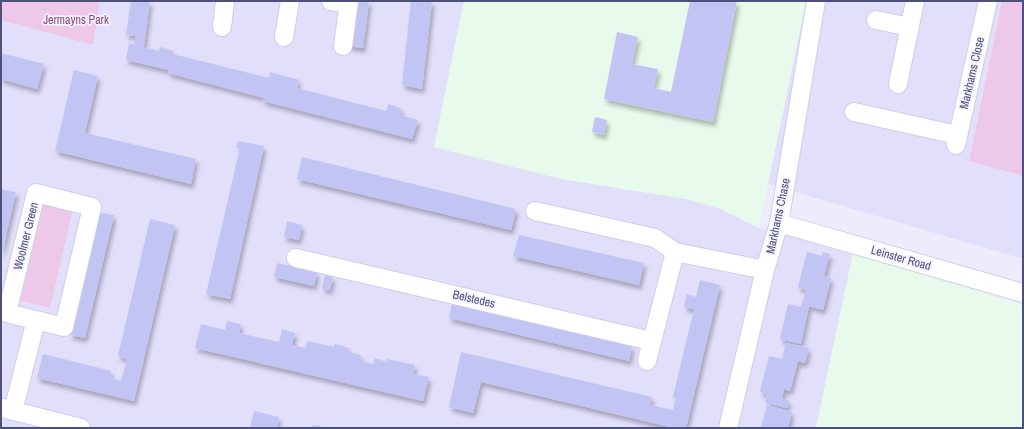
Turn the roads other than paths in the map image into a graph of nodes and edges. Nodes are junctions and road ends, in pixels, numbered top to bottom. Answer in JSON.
{"nodes":[{"id":1,"x":225,"y":1,"type":"edge"},
{"id":2,"x":290,"y":1,"type":"edge"},
{"id":3,"x":816,"y":1,"type":"edge"},
{"id":4,"x":915,"y":1,"type":"edge"},
{"id":5,"x":988,"y":1,"type":"edge"},
{"id":6,"x":343,"y":2,"type":"edge"},
{"id":7,"x":876,"y":20,"type":"dead end"},
{"id":8,"x":222,"y":27,"type":"dead end"},
{"id":9,"x":910,"y":27,"type":"junction"},
{"id":10,"x":284,"y":37,"type":"dead end"},
{"id":11,"x":343,"y":46,"type":"dead end"},
{"id":12,"x":898,"y":84,"type":"dead end"},
{"id":13,"x":854,"y":112,"type":"dead end"},
{"id":14,"x":535,"y":211,"type":"dead end"},
{"id":15,"x":779,"y":223,"type":"junction"},
{"id":16,"x":675,"y":252,"type":"junction"},
{"id":17,"x":296,"y":258,"type":"dead end"},
{"id":18,"x":765,"y":270,"type":"junction"},
{"id":19,"x":1023,"y":293,"type":"edge"},
{"id":20,"x":36,"y":320,"type":"junction"},
{"id":21,"x":651,"y":341,"type":"junction"},
{"id":22,"x":647,"y":361,"type":"dead end"},
{"id":23,"x":7,"y":409,"type":"edge"},
{"id":24,"x":81,"y":428,"type":"edge"},
{"id":25,"x":728,"y":428,"type":"edge"}],
"edges":[{"from":1,"to":8,"type":"street"},
{"from":2,"to":10,"type":"street"},
{"from":3,"to":15,"type":"street","name":"Markhams Chase"},
{"from":4,"to":9,"type":"street"},
{"from":5,"to":13,"type":"street","name":"Markhams Close"},
{"from":6,"to":11,"type":"street"},
{"from":7,"to":9,"type":"street"},
{"from":9,"to":12,"type":"street"},
{"from":14,"to":16,"type":"street"},
{"from":15,"to":18,"type":"street","name":"Markhams Chase"},
{"from":15,"to":19,"type":"street","name":"Leinster Road"},
{"from":16,"to":18,"type":"street"},
{"from":16,"to":21,"type":"street"},
{"from":17,"to":21,"type":"street","name":"Belstedes"},
{"from":18,"to":25,"type":"street","name":"Markhams Chase"},
{"from":20,"to":20,"type":"street","name":"Woolmer Green"},
{"from":20,"to":23,"type":"street"},
{"from":21,"to":22,"type":"street"},
{"from":23,"to":24,"type":"street"}]}
